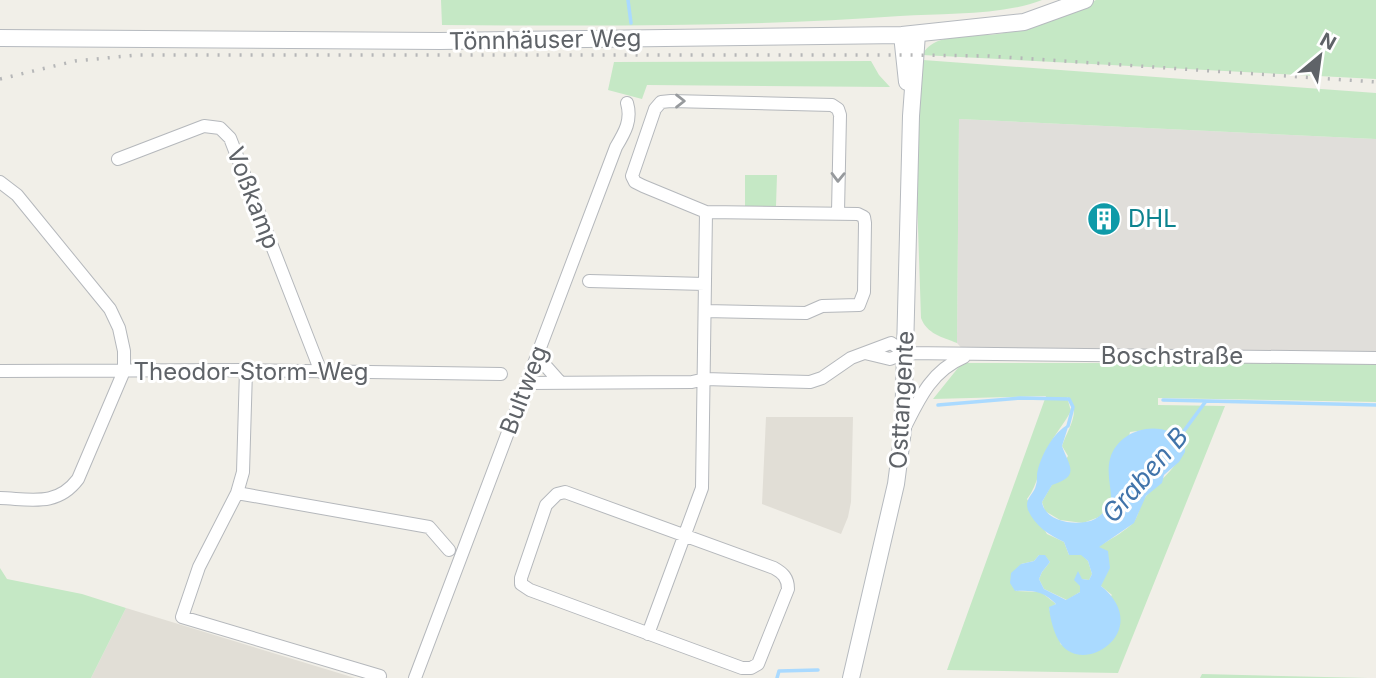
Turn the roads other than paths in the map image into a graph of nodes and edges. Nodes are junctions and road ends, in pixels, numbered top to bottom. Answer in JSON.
{"nodes":[{"id":1,"x":1085,"y":0,"type":"edge"},
{"id":2,"x":910,"y":35,"type":"junction"},
{"id":3,"x":0,"y":38,"type":"edge"},
{"id":4,"x":627,"y":103,"type":"dead end"},
{"id":5,"x":118,"y":159,"type":"dead end"},
{"id":6,"x":0,"y":182,"type":"edge"},
{"id":7,"x":706,"y":212,"type":"junction"},
{"id":8,"x":838,"y":212,"type":"junction"},
{"id":9,"x":589,"y":281,"type":"dead end"},
{"id":10,"x":705,"y":284,"type":"junction"},
{"id":11,"x":705,"y":311,"type":"junction"},
{"id":12,"x":906,"y":353,"type":"junction"},
{"id":13,"x":539,"y":354,"type":"junction"},
{"id":14,"x":968,"y":355,"type":"junction"},
{"id":15,"x":1376,"y":358,"type":"edge"},
{"id":16,"x":246,"y":370,"type":"junction"},
{"id":17,"x":0,"y":371,"type":"edge"},
{"id":18,"x":124,"y":371,"type":"junction"},
{"id":19,"x":321,"y":372,"type":"junction"},
{"id":20,"x":501,"y":374,"type":"dead end"},
{"id":21,"x":705,"y":379,"type":"junction"},
{"id":22,"x":559,"y":381,"type":"junction"},
{"id":23,"x":527,"y":383,"type":"junction"},
{"id":24,"x":903,"y":430,"type":"junction"},
{"id":25,"x":237,"y":493,"type":"junction"},
{"id":26,"x":0,"y":498,"type":"edge"},
{"id":27,"x":685,"y":536,"type":"junction"},
{"id":28,"x":449,"y":550,"type":"dead end"},
{"id":29,"x":648,"y":634,"type":"junction"},
{"id":30,"x":380,"y":676,"type":"dead end"},
{"id":31,"x":415,"y":678,"type":"edge"},
{"id":32,"x":851,"y":678,"type":"edge"}],
"edges":[{"from":1,"to":2,"type":"main road","name":"Tönnhäuser Weg"},
{"from":2,"to":3,"type":"main road","name":"Tönnhäuser Weg"},
{"from":2,"to":12,"type":"main road","name":"Osttangente"},
{"from":4,"to":13,"type":"street","name":"Bultweg"},
{"from":5,"to":19,"type":"street","name":"Voßkamp"},
{"from":6,"to":18,"type":"street"},
{"from":7,"to":8,"type":"street"},
{"from":7,"to":8,"type":"street","one_way":true},
{"from":7,"to":10,"type":"street"},
{"from":8,"to":11,"type":"street"},
{"from":9,"to":10,"type":"street"},
{"from":10,"to":11,"type":"street"},
{"from":11,"to":21,"type":"street"},
{"from":12,"to":14,"type":"street","name":"Boschstraße"},
{"from":12,"to":21,"type":"street","name":"Boschstraße"},
{"from":12,"to":24,"type":"main road","name":"Osttangente"},
{"from":13,"to":22,"type":"street"},
{"from":13,"to":23,"type":"street","name":"Bultweg"},
{"from":14,"to":15,"type":"street","name":"Boschstraße"},
{"from":14,"to":24,"type":"street"},
{"from":16,"to":18,"type":"street","name":"Theodor-Storm-Weg"},
{"from":16,"to":19,"type":"street","name":"Theodor-Storm-Weg"},
{"from":16,"to":25,"type":"street"},
{"from":17,"to":18,"type":"street","name":"Theodor-Storm-Weg"},
{"from":18,"to":26,"type":"street"},
{"from":19,"to":20,"type":"street","name":"Theodor-Storm-Weg"},
{"from":21,"to":22,"type":"street"},
{"from":21,"to":27,"type":"street"},
{"from":22,"to":23,"type":"street"},
{"from":23,"to":31,"type":"street","name":"Bultweg"},
{"from":24,"to":32,"type":"main road","name":"Osttangente"},
{"from":25,"to":28,"type":"street"},
{"from":25,"to":30,"type":"street"},
{"from":27,"to":29,"type":"street"},
{"from":27,"to":29,"type":"street"},
{"from":27,"to":29,"type":"street"}]}
